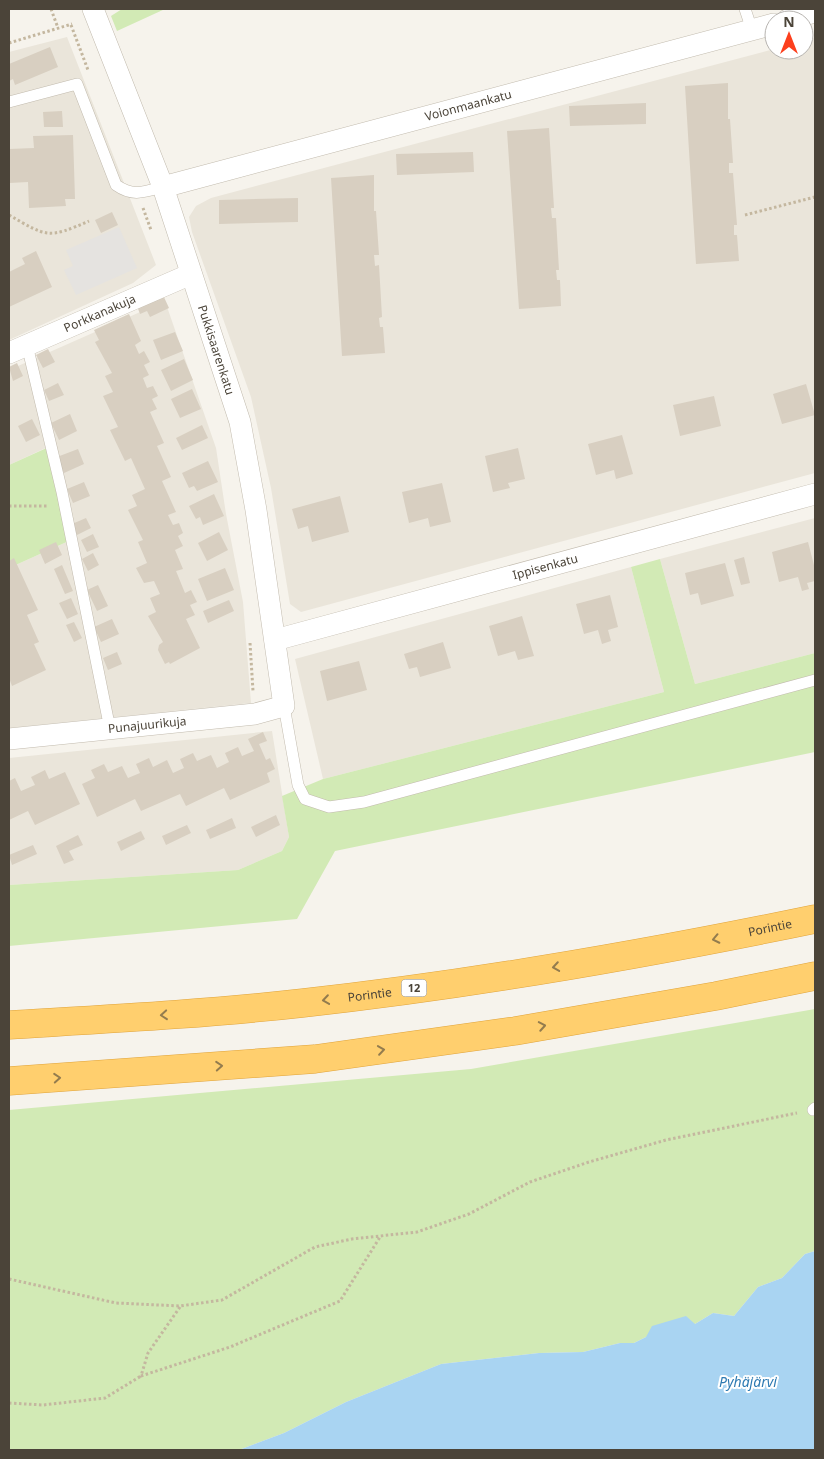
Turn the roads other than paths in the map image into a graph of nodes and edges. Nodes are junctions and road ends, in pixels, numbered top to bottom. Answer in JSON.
{"nodes":[{"id":1,"x":745,"y":9,"type":"edge"},
{"id":2,"x":94,"y":12,"type":"edge"},
{"id":3,"x":764,"y":27,"type":"edge"},
{"id":4,"x":752,"y":30,"type":"junction"},
{"id":5,"x":9,"y":102,"type":"edge"},
{"id":6,"x":163,"y":186,"type":"junction"},
{"id":7,"x":190,"y":274,"type":"junction"},
{"id":8,"x":18,"y":349,"type":"edge"},
{"id":9,"x":815,"y":494,"type":"edge"},
{"id":10,"x":275,"y":640,"type":"junction"},
{"id":11,"x":815,"y":680,"type":"edge"},
{"id":12,"x":284,"y":706,"type":"junction"},
{"id":13,"x":110,"y":729,"type":"junction"},
{"id":14,"x":9,"y":739,"type":"edge"},
{"id":15,"x":815,"y":919,"type":"edge"},
{"id":16,"x":815,"y":976,"type":"edge"},
{"id":17,"x":9,"y":1025,"type":"edge"},
{"id":18,"x":9,"y":1081,"type":"edge"}],
"edges":[{"from":1,"to":4,"type":"lane"},
{"from":2,"to":6,"type":"street","name":"Pukkisaarenkatu"},
{"from":3,"to":4,"type":"street","name":"Voionmaankatu"},
{"from":4,"to":6,"type":"street","name":"Voionmaankatu"},
{"from":5,"to":6,"type":"lane"},
{"from":6,"to":7,"type":"street","name":"Pukkisaarenkatu"},
{"from":7,"to":8,"type":"street","name":"Porkkanakuja"},
{"from":7,"to":10,"type":"street","name":"Pukkisaarenkatu"},
{"from":8,"to":13,"type":"lane"},
{"from":9,"to":10,"type":"street","name":"Ippisenkatu"},
{"from":10,"to":12,"type":"street","name":"Pukkisaarenkatu"},
{"from":11,"to":12,"type":"lane"},
{"from":12,"to":13,"type":"street","name":"Punajuurikuja"},
{"from":13,"to":14,"type":"street","name":"Punajuurikuja"},
{"from":15,"to":17,"type":"highway","name":"Porintie","number":"12","one_way":true},
{"from":18,"to":16,"type":"highway","one_way":true}]}
